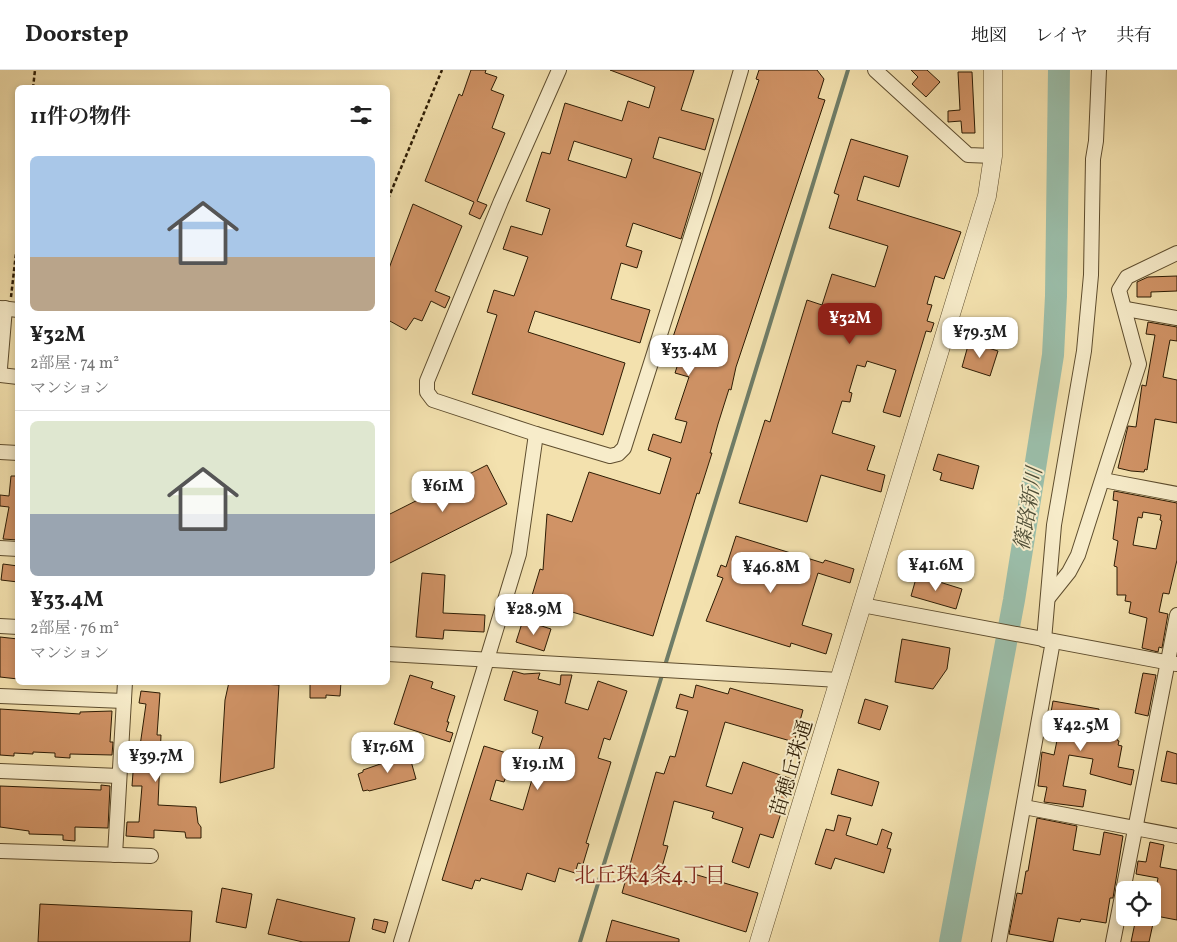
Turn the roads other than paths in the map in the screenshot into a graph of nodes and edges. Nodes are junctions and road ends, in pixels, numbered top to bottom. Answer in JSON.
{"nodes":[{"id":1,"x":559,"y":70,"type":"edge"},
{"id":2,"x":740,"y":70,"type":"edge"},
{"id":3,"x":875,"y":70,"type":"edge"},
{"id":4,"x":993,"y":70,"type":"edge"},
{"id":5,"x":1099,"y":70,"type":"edge"},
{"id":6,"x":993,"y":156,"type":"junction"},
{"id":7,"x":1177,"y":253,"type":"edge"},
{"id":8,"x":8,"y":309,"type":"edge"},
{"id":9,"x":1126,"y":309,"type":"junction"},
{"id":10,"x":1177,"y":318,"type":"edge"},
{"id":11,"x":0,"y":368,"type":"edge"},
{"id":12,"x":0,"y":375,"type":"edge"},
{"id":13,"x":15,"y":377,"type":"edge"},
{"id":14,"x":536,"y":434,"type":"junction"},
{"id":15,"x":0,"y":452,"type":"edge"},
{"id":16,"x":15,"y":454,"type":"edge"},
{"id":17,"x":1103,"y":480,"type":"junction"},
{"id":18,"x":1177,"y":494,"type":"edge"},
{"id":19,"x":0,"y":548,"type":"edge"},
{"id":20,"x":15,"y":549,"type":"edge"},
{"id":21,"x":1049,"y":597,"type":"junction"},
{"id":22,"x":862,"y":605,"type":"junction"},
{"id":23,"x":1177,"y":615,"type":"edge"},
{"id":24,"x":0,"y":626,"type":"edge"},
{"id":25,"x":15,"y":627,"type":"edge"},
{"id":26,"x":1044,"y":640,"type":"junction"},
{"id":27,"x":390,"y":654,"type":"edge"},
{"id":28,"x":486,"y":661,"type":"junction"},
{"id":29,"x":1172,"y":664,"type":"edge"},
{"id":30,"x":839,"y":680,"type":"junction"},
{"id":31,"x":126,"y":685,"type":"edge"},
{"id":32,"x":0,"y":696,"type":"edge"},
{"id":33,"x":124,"y":702,"type":"junction"},
{"id":34,"x":0,"y":771,"type":"edge"},
{"id":35,"x":120,"y":776,"type":"junction"},
{"id":36,"x":1024,"y":807,"type":"junction"},
{"id":37,"x":1134,"y":828,"type":"junction"},
{"id":38,"x":1177,"y":836,"type":"edge"},
{"id":39,"x":0,"y":851,"type":"edge"},
{"id":40,"x":115,"y":855,"type":"junction"},
{"id":41,"x":151,"y":856,"type":"dead end"},
{"id":42,"x":402,"y":942,"type":"edge"},
{"id":43,"x":758,"y":942,"type":"edge"},
{"id":44,"x":999,"y":942,"type":"edge"},
{"id":45,"x":1113,"y":942,"type":"edge"}],
"edges":[{"from":1,"to":14,"type":"street"},
{"from":2,"to":14,"type":"street"},
{"from":3,"to":6,"type":"street"},
{"from":4,"to":6,"type":"street","name":"苗穂丘珠通"},
{"from":5,"to":21,"type":"street"},
{"from":6,"to":22,"type":"street","name":"苗穂丘珠通"},
{"from":7,"to":9,"type":"street"},
{"from":8,"to":11,"type":"street"},
{"from":9,"to":10,"type":"street"},
{"from":9,"to":17,"type":"street"},
{"from":12,"to":13,"type":"street"},
{"from":14,"to":28,"type":"street"},
{"from":15,"to":16,"type":"street"},
{"from":17,"to":18,"type":"street"},
{"from":17,"to":21,"type":"street"},
{"from":19,"to":20,"type":"street"},
{"from":21,"to":26,"type":"street"},
{"from":22,"to":26,"type":"street"},
{"from":22,"to":30,"type":"street","name":"苗穂丘珠通"},
{"from":23,"to":29,"type":"street"},
{"from":24,"to":25,"type":"street"},
{"from":26,"to":29,"type":"street"},
{"from":26,"to":36,"type":"street"},
{"from":27,"to":28,"type":"street"},
{"from":28,"to":30,"type":"street"},
{"from":28,"to":42,"type":"street"},
{"from":29,"to":37,"type":"street"},
{"from":30,"to":43,"type":"street","name":"苗穂丘珠通"},
{"from":31,"to":33,"type":"street"},
{"from":32,"to":33,"type":"street"},
{"from":33,"to":35,"type":"street"},
{"from":34,"to":35,"type":"street"},
{"from":35,"to":40,"type":"street"},
{"from":36,"to":37,"type":"street"},
{"from":36,"to":44,"type":"street"},
{"from":37,"to":38,"type":"street"},
{"from":37,"to":45,"type":"street"},
{"from":39,"to":40,"type":"street"},
{"from":40,"to":41,"type":"street"}]}
